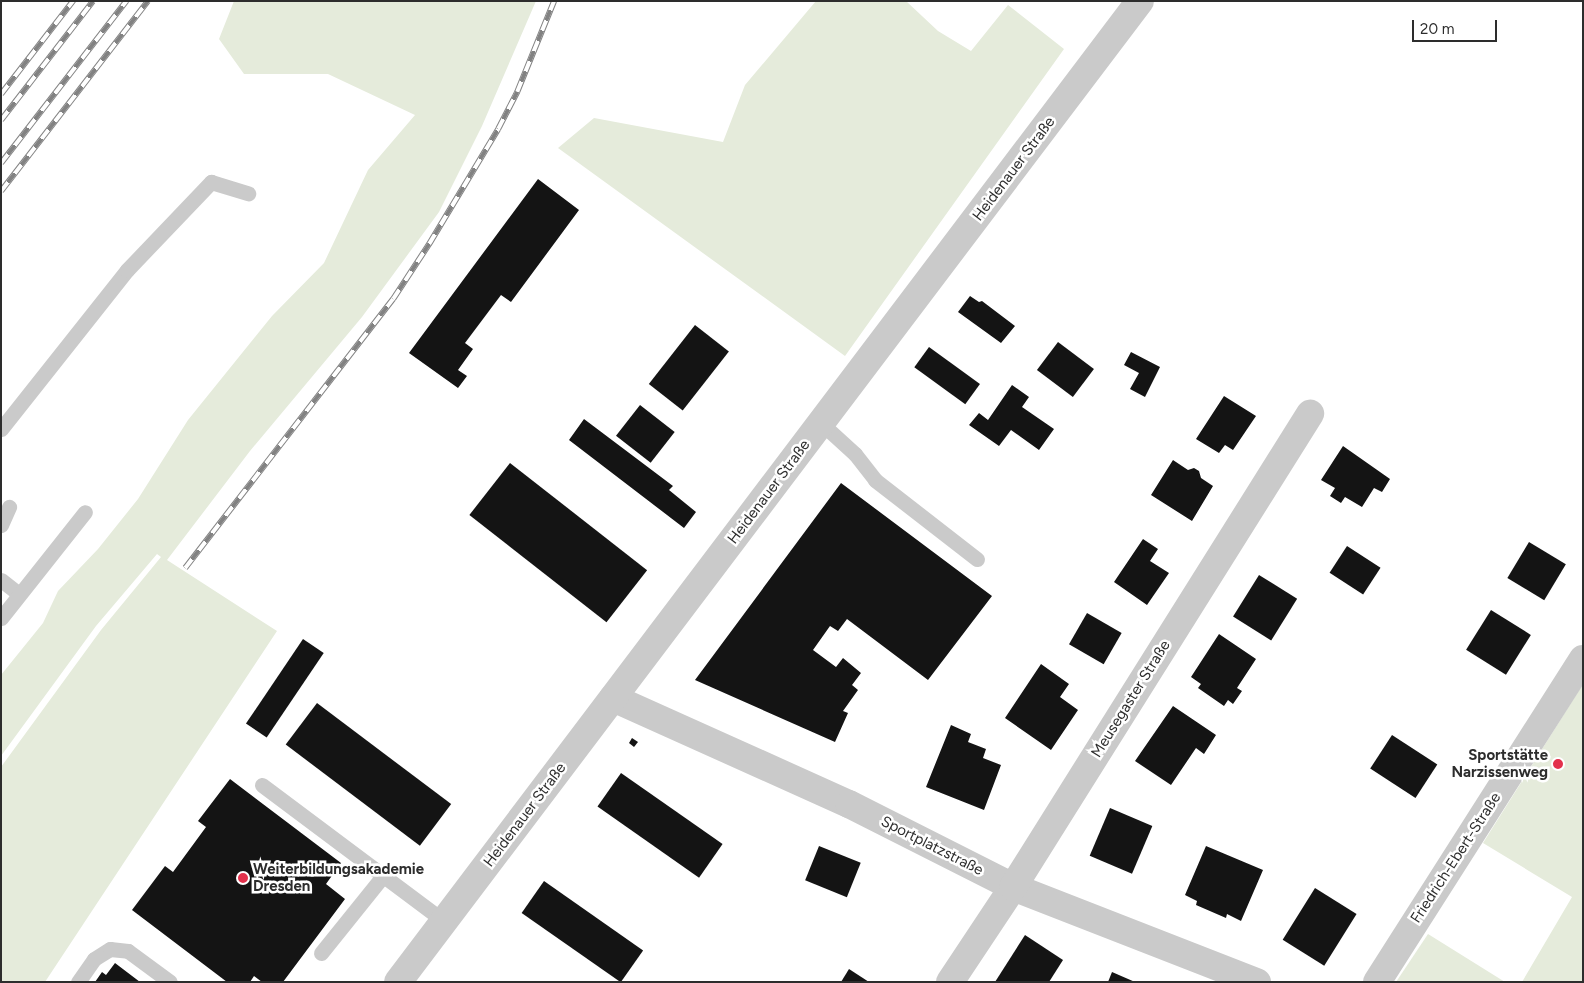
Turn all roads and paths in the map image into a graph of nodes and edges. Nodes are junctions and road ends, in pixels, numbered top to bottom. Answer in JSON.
{"nodes":[{"id":1,"x":1140,"y":1,"type":"edge"},
{"id":2,"x":248,"y":193,"type":"dead end"},
{"id":3,"x":1310,"y":414,"type":"dead end"},
{"id":4,"x":821,"y":423,"type":"junction"},
{"id":5,"x":1,"y":429,"type":"edge"},
{"id":6,"x":9,"y":507,"type":"dead end"},
{"id":7,"x":85,"y":512,"type":"dead end"},
{"id":8,"x":1,"y":525,"type":"edge"},
{"id":9,"x":977,"y":559,"type":"dead end"},
{"id":10,"x":1,"y":580,"type":"edge"},
{"id":11,"x":19,"y":594,"type":"junction"},
{"id":12,"x":1,"y":618,"type":"edge"},
{"id":13,"x":1583,"y":659,"type":"edge"},
{"id":14,"x":613,"y":698,"type":"junction"},
{"id":15,"x":262,"y":785,"type":"dead end"},
{"id":16,"x":383,"y":876,"type":"junction"},
{"id":17,"x":1013,"y":887,"type":"junction"},
{"id":18,"x":444,"y":921,"type":"junction"},
{"id":19,"x":321,"y":953,"type":"dead end"},
{"id":20,"x":78,"y":982,"type":"edge"},
{"id":21,"x":170,"y":982,"type":"edge"},
{"id":22,"x":398,"y":982,"type":"edge"},
{"id":23,"x":950,"y":982,"type":"edge"},
{"id":24,"x":1257,"y":982,"type":"edge"},
{"id":25,"x":1377,"y":982,"type":"edge"}],
"edges":[{"from":1,"to":4,"type":"street","name":"Heidenauer Straße"},
{"from":2,"to":5,"type":"lane"},
{"from":3,"to":17,"type":"street","name":"Meusegaster Straße"},
{"from":4,"to":9,"type":"lane"},
{"from":4,"to":14,"type":"street","name":"Heidenauer Straße"},
{"from":6,"to":8,"type":"lane"},
{"from":7,"to":11,"type":"lane"},
{"from":10,"to":11,"type":"lane"},
{"from":11,"to":12,"type":"lane"},
{"from":13,"to":25,"type":"street","name":"Friedrich-Ebert-Straße"},
{"from":14,"to":17,"type":"street","name":"Sportplatzstraße"},
{"from":14,"to":18,"type":"street","name":"Heidenauer Straße"},
{"from":15,"to":16,"type":"lane"},
{"from":16,"to":18,"type":"lane"},
{"from":16,"to":19,"type":"lane"},
{"from":17,"to":23,"type":"street","name":"Meusegaster Straße"},
{"from":17,"to":24,"type":"street","name":"Sportplatzstraße"},
{"from":18,"to":22,"type":"street","name":"Heidenauer Straße"},
{"from":20,"to":21,"type":"lane"}]}
